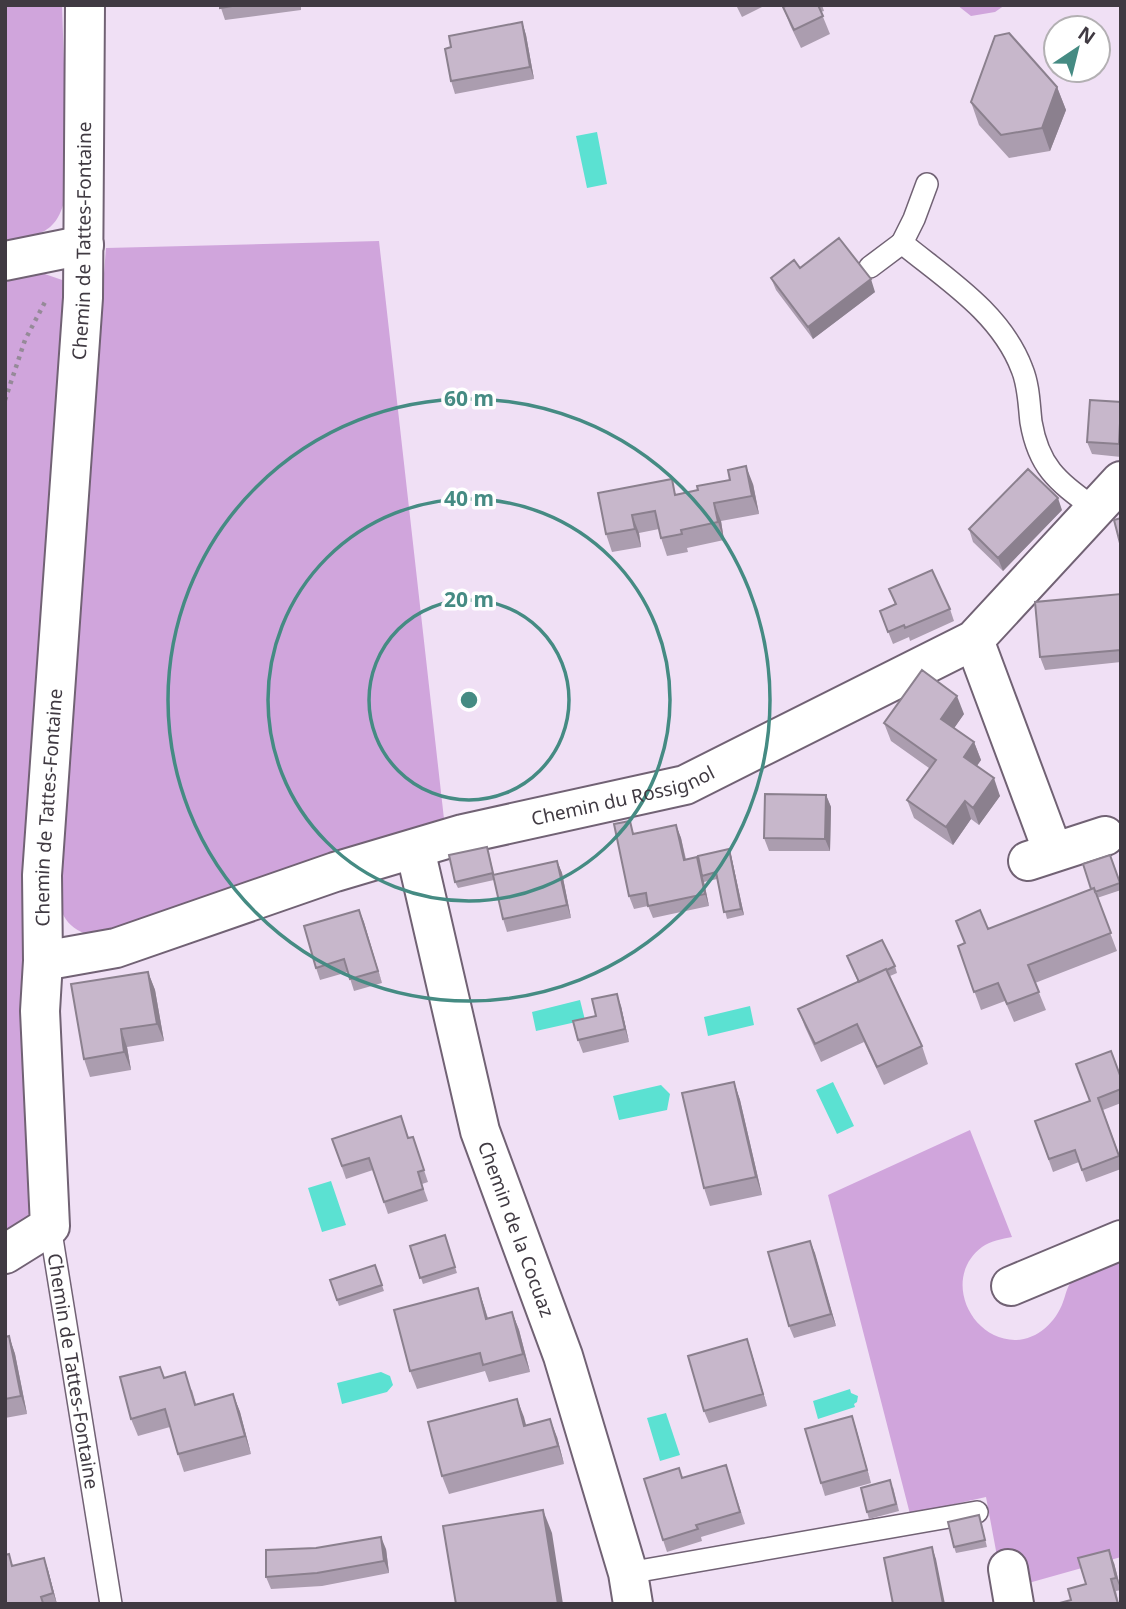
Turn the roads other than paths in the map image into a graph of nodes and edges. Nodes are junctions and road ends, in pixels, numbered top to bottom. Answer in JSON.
{"nodes":[{"id":1,"x":85,"y":5,"type":"edge"},
{"id":2,"x":927,"y":184,"type":"dead end"},
{"id":3,"x":902,"y":243,"type":"junction"},
{"id":4,"x":84,"y":245,"type":"junction"},
{"id":5,"x":5,"y":261,"type":"edge"},
{"id":6,"x":870,"y":267,"type":"dead end"},
{"id":7,"x":1108,"y":495,"type":"edge"},
{"id":8,"x":974,"y":640,"type":"junction"},
{"id":9,"x":1105,"y":836,"type":"dead end"},
{"id":10,"x":415,"y":849,"type":"junction"},
{"id":11,"x":43,"y":961,"type":"junction"},
{"id":12,"x":50,"y":1226,"type":"junction"},
{"id":13,"x":1121,"y":1240,"type":"edge"},
{"id":14,"x":5,"y":1254,"type":"edge"},
{"id":15,"x":1012,"y":1286,"type":"dead end"},
{"id":16,"x":977,"y":1512,"type":"edge"},
{"id":17,"x":630,"y":1588,"type":"edge"},
{"id":18,"x":111,"y":1604,"type":"edge"}],
"edges":[{"from":1,"to":4,"type":"street","name":"Chemin de Tattes-Fontaine"},
{"from":2,"to":3,"type":"lane"},
{"from":3,"to":6,"type":"lane"},
{"from":3,"to":7,"type":"lane"},
{"from":4,"to":5,"type":"street"},
{"from":4,"to":11,"type":"street","name":"Chemin de Tattes-Fontaine"},
{"from":7,"to":8,"type":"street","name":"Chemin du Rossignol"},
{"from":8,"to":9,"type":"street"},
{"from":8,"to":10,"type":"street","name":"Chemin du Rossignol"},
{"from":10,"to":11,"type":"street","name":"Chemin du Rossignol"},
{"from":10,"to":17,"type":"street","name":"Chemin de la Cocuaz"},
{"from":11,"to":12,"type":"street","name":"Chemin de Tattes-Fontaine"},
{"from":12,"to":14,"type":"street"},
{"from":12,"to":18,"type":"lane","name":"Chemin de Tattes-Fontaine"},
{"from":13,"to":15,"type":"street"},
{"from":16,"to":17,"type":"lane"}]}
